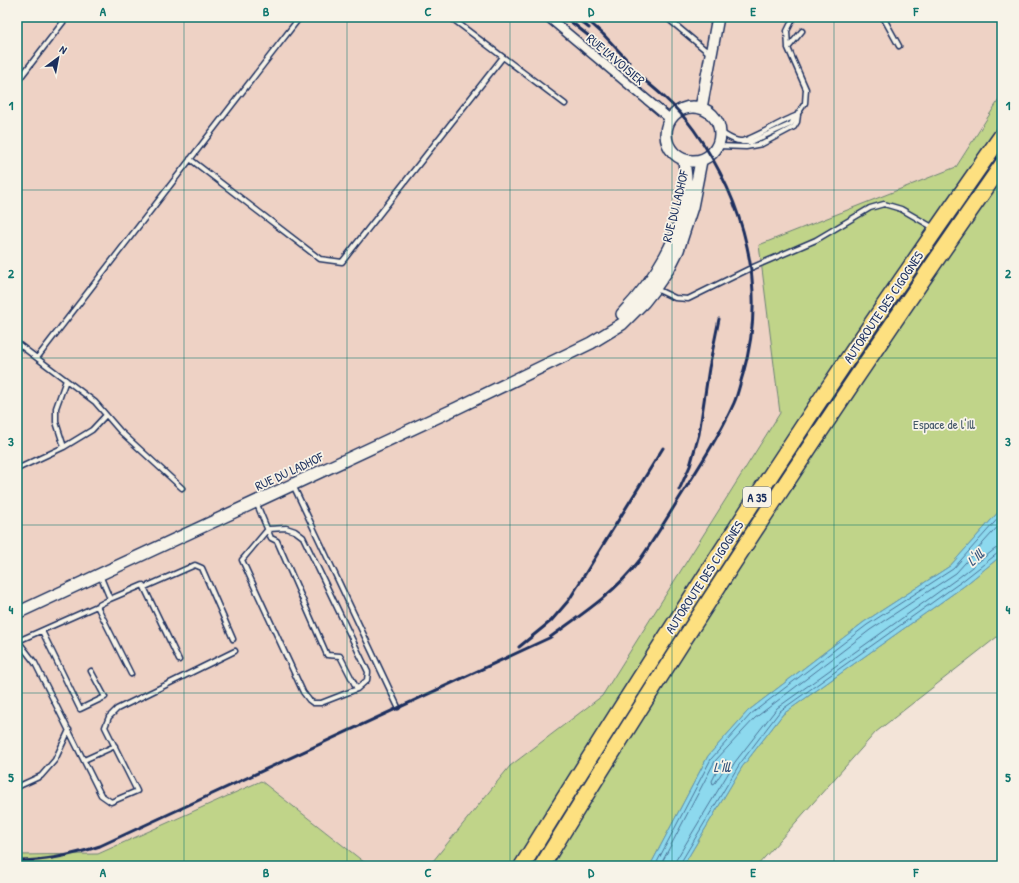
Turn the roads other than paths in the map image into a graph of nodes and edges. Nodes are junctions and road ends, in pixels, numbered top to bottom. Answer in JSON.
{"nodes":[{"id":1,"x":67,"y":17,"type":"edge"},
{"id":2,"x":300,"y":17,"type":"edge"},
{"id":3,"x":450,"y":17,"type":"edge"},
{"id":4,"x":548,"y":17,"type":"edge"},
{"id":5,"x":666,"y":17,"type":"edge"},
{"id":6,"x":718,"y":17,"type":"edge"},
{"id":7,"x":794,"y":17,"type":"edge"},
{"id":8,"x":883,"y":17,"type":"edge"},
{"id":9,"x":802,"y":32,"type":"dead end"},
{"id":10,"x":899,"y":46,"type":"dead end"},
{"id":11,"x":788,"y":48,"type":"junction"},
{"id":12,"x":711,"y":54,"type":"junction"},
{"id":13,"x":502,"y":57,"type":"junction"},
{"id":14,"x":17,"y":82,"type":"edge"},
{"id":15,"x":565,"y":104,"type":"dead end"},
{"id":16,"x":701,"y":108,"type":"junction"},
{"id":17,"x":798,"y":115,"type":"junction"},
{"id":18,"x":670,"y":119,"type":"junction"},
{"id":19,"x":720,"y":132,"type":"junction"},
{"id":20,"x":1002,"y":135,"type":"edge"},
{"id":21,"x":742,"y":142,"type":"junction"},
{"id":22,"x":718,"y":146,"type":"junction"},
{"id":23,"x":190,"y":159,"type":"junction"},
{"id":24,"x":684,"y":161,"type":"junction"},
{"id":25,"x":701,"y":161,"type":"junction"},
{"id":26,"x":1002,"y":165,"type":"edge"},
{"id":27,"x":936,"y":229,"type":"junction"},
{"id":28,"x":655,"y":288,"type":"junction"},
{"id":29,"x":17,"y":343,"type":"edge"},
{"id":30,"x":571,"y":353,"type":"junction"},
{"id":31,"x":37,"y":358,"type":"junction"},
{"id":32,"x":66,"y":380,"type":"junction"},
{"id":33,"x":106,"y":415,"type":"junction"},
{"id":34,"x":64,"y":447,"type":"junction"},
{"id":35,"x":17,"y":469,"type":"edge"},
{"id":36,"x":293,"y":485,"type":"junction"},
{"id":37,"x":182,"y":488,"type":"dead end"},
{"id":38,"x":256,"y":502,"type":"junction"},
{"id":39,"x":268,"y":529,"type":"junction"},
{"id":40,"x":100,"y":574,"type":"junction"},
{"id":41,"x":145,"y":587,"type":"junction"},
{"id":42,"x":110,"y":599,"type":"junction"},
{"id":43,"x":97,"y":606,"type":"junction"},
{"id":44,"x":17,"y":612,"type":"edge"},
{"id":45,"x":42,"y":631,"type":"junction"},
{"id":46,"x":233,"y":639,"type":"dead end"},
{"id":47,"x":17,"y":640,"type":"edge"},
{"id":48,"x":235,"y":652,"type":"dead end"},
{"id":49,"x":179,"y":660,"type":"dead end"},
{"id":50,"x":91,"y":671,"type":"dead end"},
{"id":51,"x":131,"y":674,"type":"dead end"},
{"id":52,"x":357,"y":689,"type":"junction"},
{"id":53,"x":398,"y":708,"type":"dead end"},
{"id":54,"x":68,"y":730,"type":"junction"},
{"id":55,"x":115,"y":746,"type":"junction"},
{"id":56,"x":84,"y":760,"type":"junction"},
{"id":57,"x":17,"y":787,"type":"edge"},
{"id":58,"x":522,"y":866,"type":"edge"},
{"id":59,"x":542,"y":866,"type":"edge"}],
"edges":[{"from":1,"to":14,"type":"lane"},
{"from":2,"to":23,"type":"lane"},
{"from":3,"to":13,"type":"lane"},
{"from":4,"to":18,"type":"street","name":"RUE LAVOISIER"},
{"from":5,"to":12,"type":"lane"},
{"from":6,"to":12,"type":"main road"},
{"from":7,"to":11,"type":"lane"},
{"from":8,"to":10,"type":"lane"},
{"from":9,"to":11,"type":"lane"},
{"from":11,"to":17,"type":"lane"},
{"from":12,"to":16,"type":"main road"},
{"from":13,"to":15,"type":"lane"},
{"from":13,"to":23,"type":"lane"},
{"from":16,"to":18,"type":"main road"},
{"from":16,"to":19,"type":"main road"},
{"from":17,"to":21,"type":"lane"},
{"from":17,"to":21,"type":"lane"},
{"from":17,"to":22,"type":"lane"},
{"from":18,"to":24,"type":"main road"},
{"from":19,"to":21,"type":"lane"},
{"from":19,"to":22,"type":"main road"},
{"from":20,"to":27,"type":"highway","name":"AUTOROUTE DES CIGOGNES","number":"A 35"},
{"from":22,"to":25,"type":"main road"},
{"from":23,"to":31,"type":"lane"},
{"from":24,"to":25,"type":"main road"},
{"from":24,"to":30,"type":"main road","name":"RUE DU LADHOF"},
{"from":25,"to":28,"type":"main road","name":"RUE DU LADHOF"},
{"from":26,"to":59,"type":"highway","name":"AUTOROUTE DES CIGOGNES","number":"A 35"},
{"from":27,"to":28,"type":"lane"},
{"from":27,"to":58,"type":"highway","name":"AUTOROUTE DES CIGOGNES","number":"A 35"},
{"from":28,"to":30,"type":"main road","name":"RUE DU LADHOF"},
{"from":29,"to":31,"type":"lane"},
{"from":30,"to":36,"type":"main road","name":"RUE DU LADHOF"},
{"from":31,"to":32,"type":"lane"},
{"from":32,"to":33,"type":"lane"},
{"from":32,"to":34,"type":"lane"},
{"from":33,"to":34,"type":"lane"},
{"from":33,"to":37,"type":"lane"},
{"from":34,"to":35,"type":"lane"},
{"from":36,"to":38,"type":"main road","name":"RUE DU LADHOF"},
{"from":36,"to":53,"type":"lane"},
{"from":38,"to":39,"type":"lane"},
{"from":38,"to":40,"type":"main road","name":"RUE DU LADHOF"},
{"from":39,"to":52,"type":"lane"},
{"from":39,"to":52,"type":"lane"},
{"from":39,"to":52,"type":"lane"},
{"from":40,"to":42,"type":"lane"},
{"from":40,"to":44,"type":"main road","name":"RUE DU LADHOF"},
{"from":41,"to":42,"type":"lane"},
{"from":41,"to":46,"type":"lane"},
{"from":41,"to":49,"type":"lane"},
{"from":42,"to":43,"type":"lane"},
{"from":43,"to":45,"type":"lane"},
{"from":43,"to":51,"type":"lane"},
{"from":45,"to":47,"type":"lane"},
{"from":45,"to":50,"type":"lane"},
{"from":47,"to":54,"type":"lane"},
{"from":48,"to":55,"type":"lane"},
{"from":54,"to":56,"type":"lane"},
{"from":54,"to":57,"type":"lane"},
{"from":55,"to":56,"type":"lane"},
{"from":55,"to":56,"type":"lane"}]}
